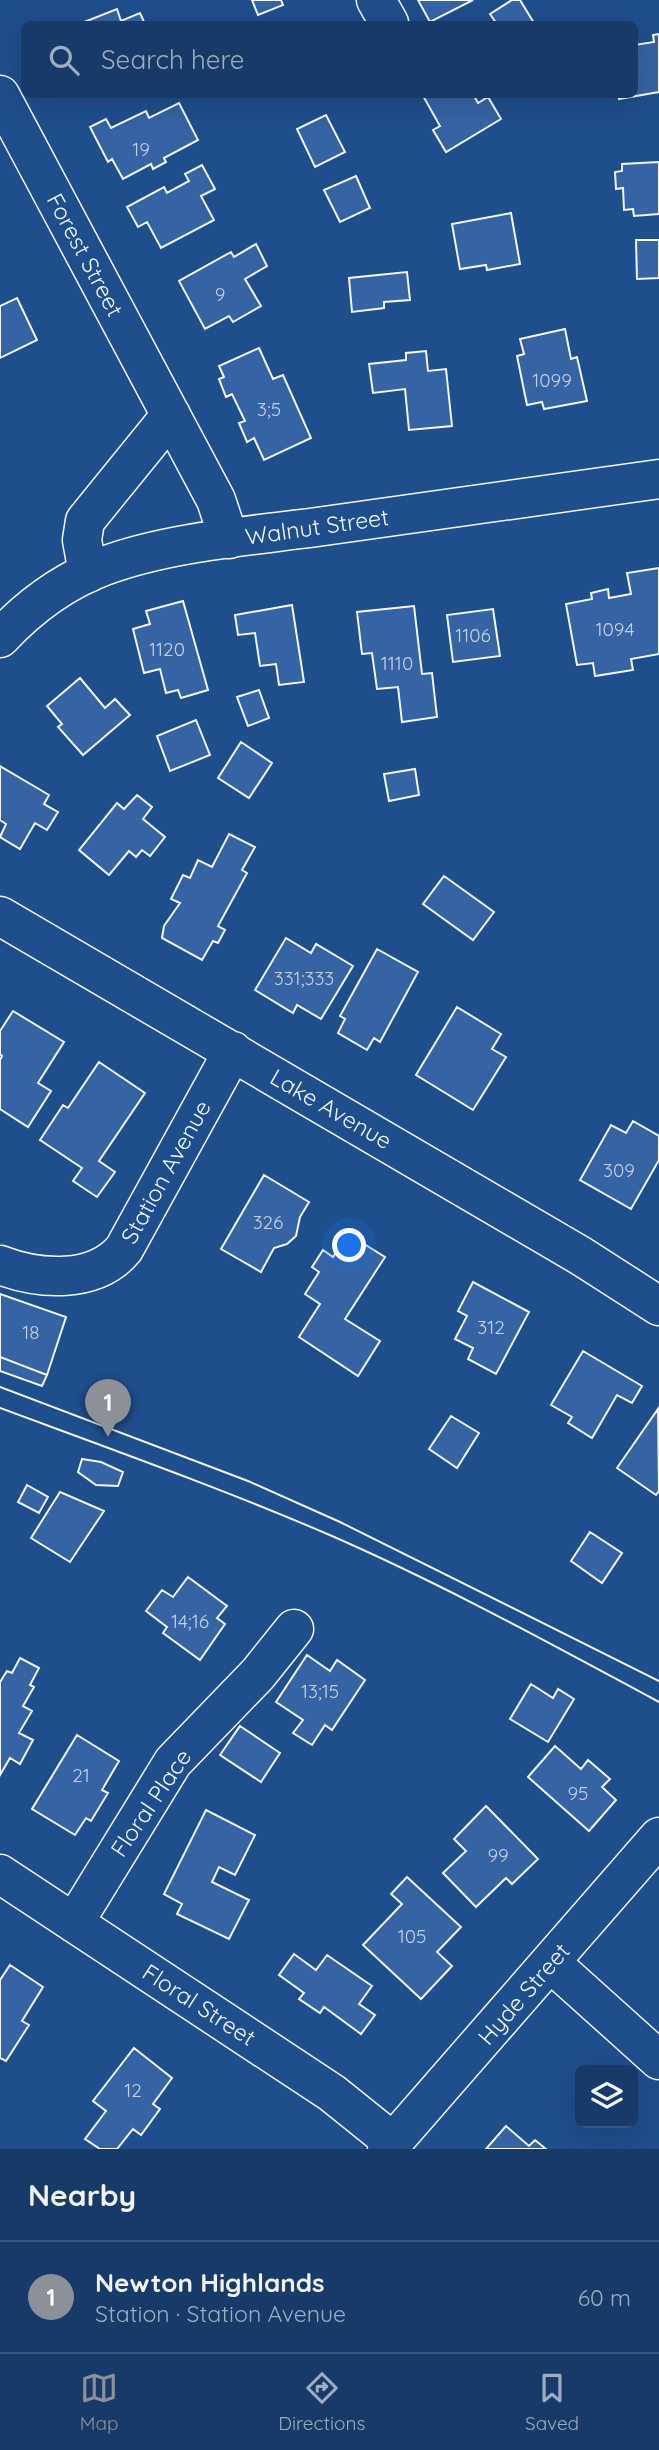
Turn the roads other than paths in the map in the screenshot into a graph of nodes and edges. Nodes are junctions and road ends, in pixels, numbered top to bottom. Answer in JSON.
{"nodes":[{"id":1,"x":0,"y":94,"type":"edge"},
{"id":2,"x":171,"y":415,"type":"junction"},
{"id":3,"x":659,"y":480,"type":"edge"},
{"id":4,"x":229,"y":539,"type":"junction"},
{"id":5,"x":88,"y":573,"type":"junction"},
{"id":6,"x":0,"y":638,"type":"edge"},
{"id":7,"x":0,"y":916,"type":"edge"},
{"id":8,"x":233,"y":1051,"type":"junction"},
{"id":9,"x":0,"y":1265,"type":"edge"},
{"id":10,"x":659,"y":1306,"type":"edge"},
{"id":11,"x":294,"y":1629,"type":"dead end"},
{"id":12,"x":659,"y":1837,"type":"edge"},
{"id":13,"x":0,"y":1874,"type":"edge"},
{"id":14,"x":74,"y":1923,"type":"junction"},
{"id":15,"x":551,"y":1963,"type":"junction"},
{"id":16,"x":659,"y":2060,"type":"edge"},
{"id":17,"x":390,"y":2146,"type":"edge"}],
"edges":[{"from":1,"to":2,"type":"street","name":"Forest Street"},
{"from":2,"to":4,"type":"street","name":"Forest Street"},
{"from":2,"to":5,"type":"street"},
{"from":3,"to":4,"type":"street","name":"Walnut Street"},
{"from":4,"to":5,"type":"street","name":"Walnut Street"},
{"from":5,"to":6,"type":"street","name":"Walnut Street"},
{"from":7,"to":8,"type":"street","name":"Lake Avenue"},
{"from":8,"to":9,"type":"street","name":"Station Avenue"},
{"from":8,"to":10,"type":"street","name":"Lake Avenue"},
{"from":11,"to":14,"type":"street","name":"Floral Place"},
{"from":12,"to":15,"type":"street","name":"Hyde Street"},
{"from":13,"to":14,"type":"street","name":"Floral Street"},
{"from":14,"to":17,"type":"street","name":"Floral Street"},
{"from":15,"to":16,"type":"street"},
{"from":15,"to":17,"type":"street","name":"Hyde Street"}]}
